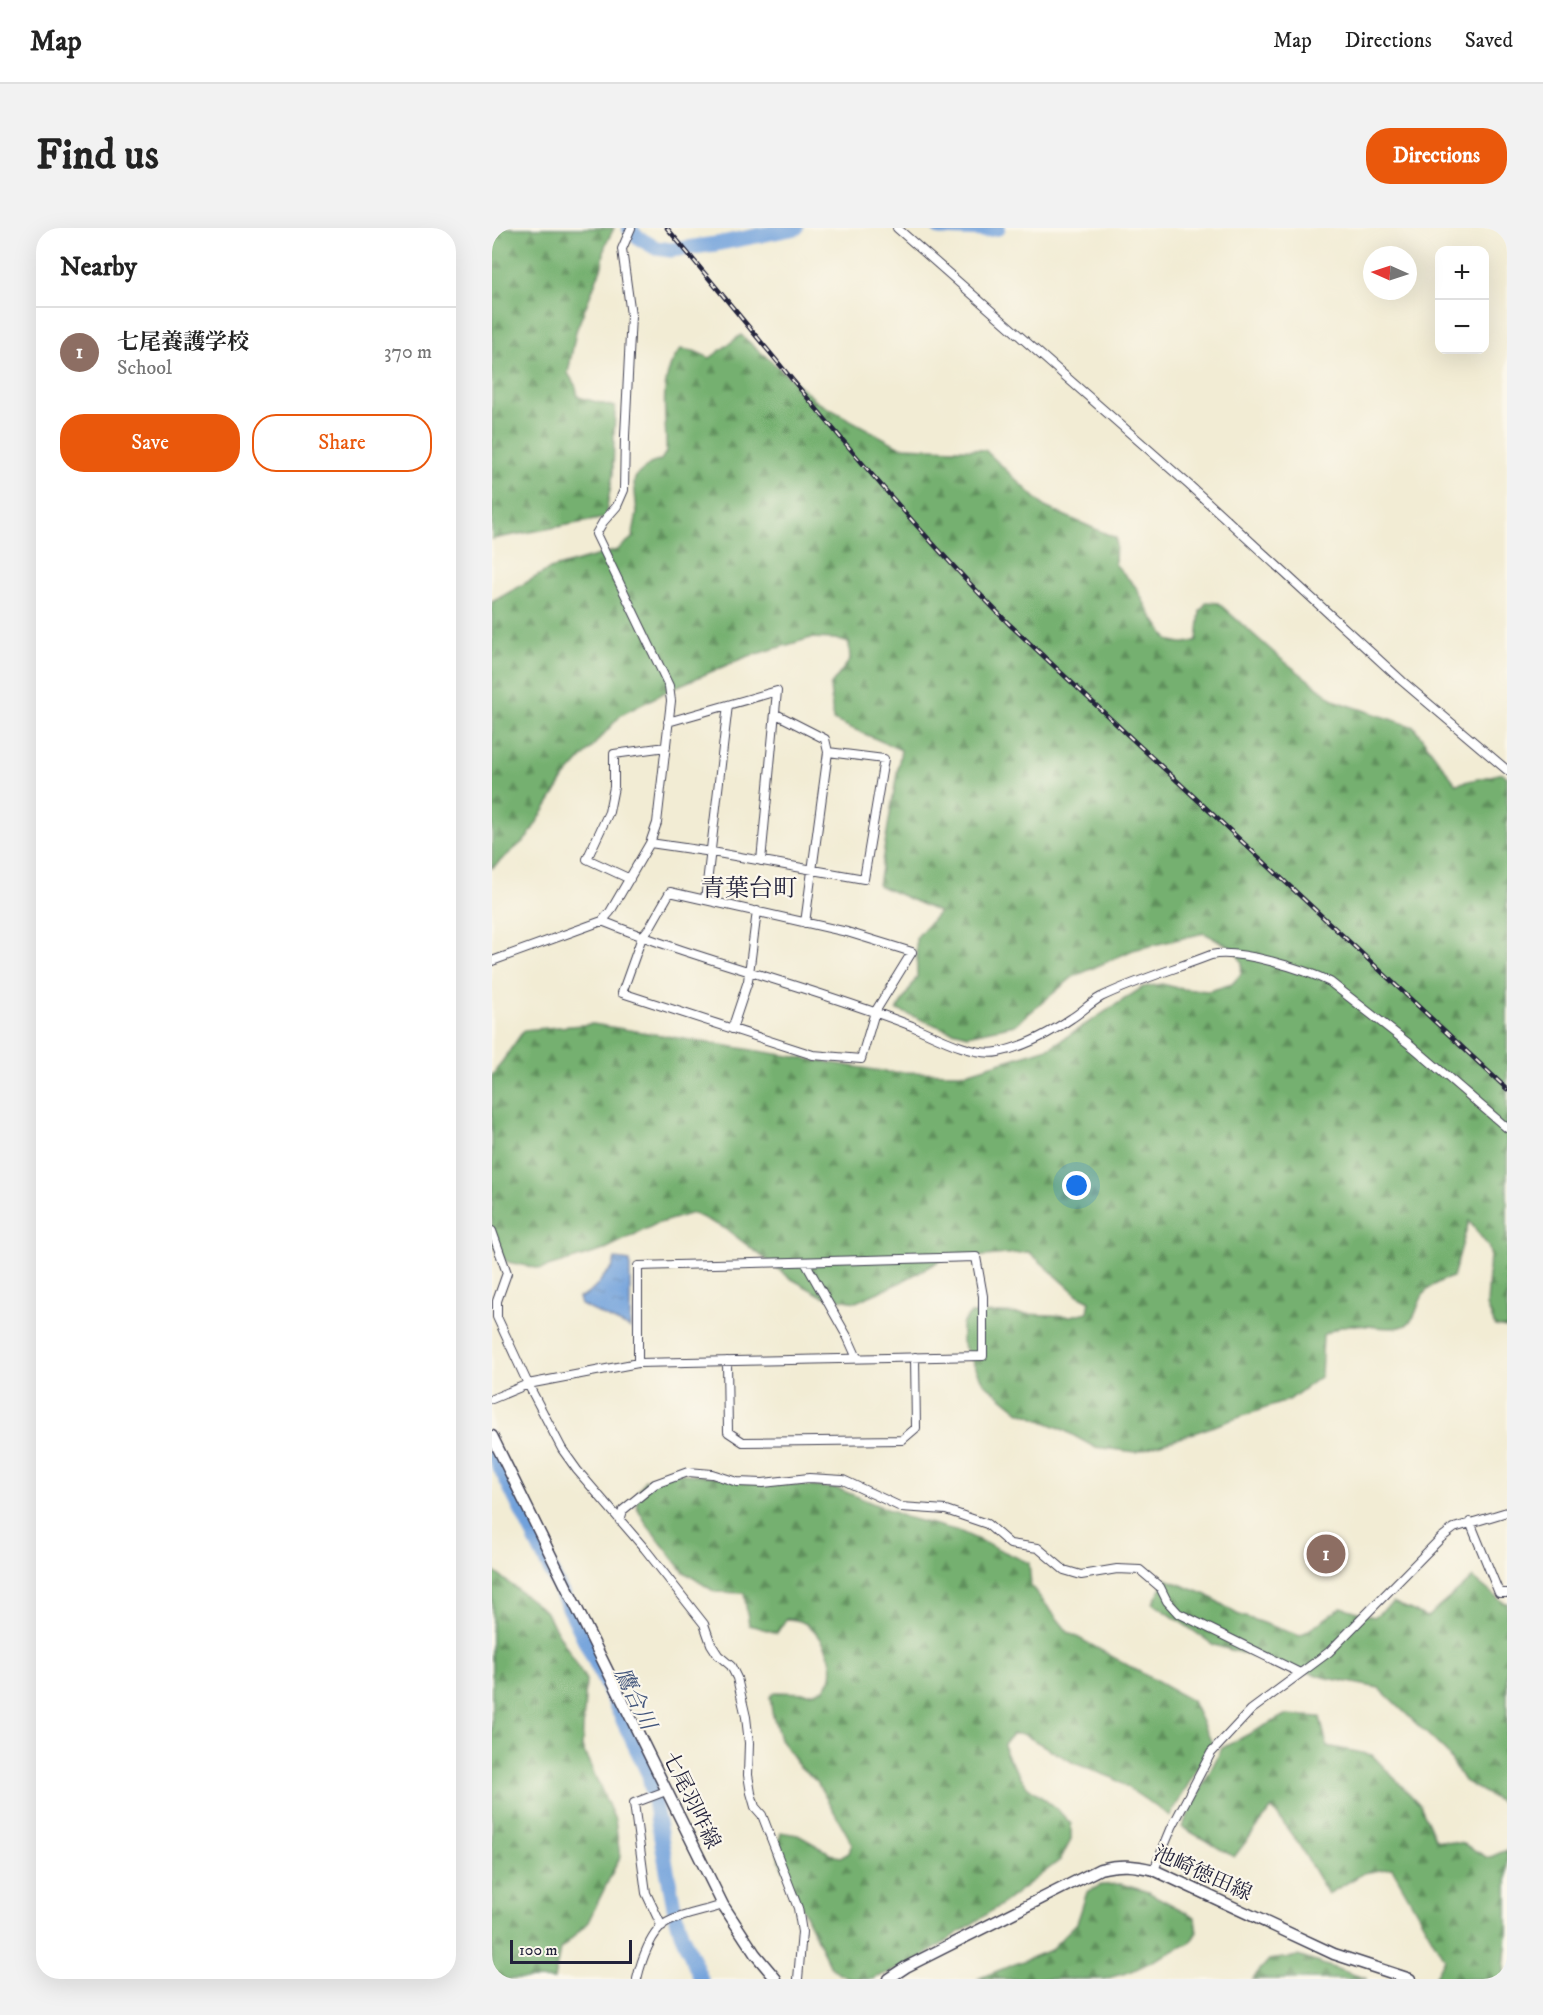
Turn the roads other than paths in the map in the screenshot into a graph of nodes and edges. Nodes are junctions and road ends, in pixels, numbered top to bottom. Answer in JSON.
{"nodes":[{"id":1,"x":897,"y":228,"type":"edge"},
{"id":2,"x":630,"y":231,"type":"edge"},
{"id":3,"x":728,"y":705,"type":"junction"},
{"id":4,"x":776,"y":714,"type":"junction"},
{"id":5,"x":668,"y":722,"type":"junction"},
{"id":6,"x":666,"y":747,"type":"junction"},
{"id":7,"x":828,"y":752,"type":"junction"},
{"id":8,"x":1507,"y":770,"type":"edge"},
{"id":9,"x":651,"y":843,"type":"junction"},
{"id":10,"x":712,"y":852,"type":"junction"},
{"id":11,"x":761,"y":861,"type":"junction"},
{"id":12,"x":812,"y":870,"type":"junction"},
{"id":13,"x":630,"y":879,"type":"junction"},
{"id":14,"x":705,"y":900,"type":"junction"},
{"id":15,"x":757,"y":911,"type":"junction"},
{"id":16,"x":602,"y":921,"type":"junction"},
{"id":17,"x":805,"y":923,"type":"junction"},
{"id":18,"x":642,"y":937,"type":"junction"},
{"id":19,"x":492,"y":961,"type":"edge"},
{"id":20,"x":750,"y":972,"type":"junction"},
{"id":21,"x":875,"y":1012,"type":"junction"},
{"id":22,"x":732,"y":1029,"type":"junction"},
{"id":23,"x":1507,"y":1128,"type":"edge"},
{"id":24,"x":492,"y":1231,"type":"edge"},
{"id":25,"x":805,"y":1262,"type":"junction"},
{"id":26,"x":915,"y":1357,"type":"junction"},
{"id":27,"x":857,"y":1358,"type":"junction"},
{"id":28,"x":727,"y":1361,"type":"junction"},
{"id":29,"x":638,"y":1363,"type":"junction"},
{"id":30,"x":528,"y":1384,"type":"junction"},
{"id":31,"x":492,"y":1399,"type":"edge"},
{"id":32,"x":492,"y":1436,"type":"edge"},
{"id":33,"x":1507,"y":1512,"type":"edge"},
{"id":34,"x":620,"y":1521,"type":"junction"},
{"id":35,"x":1470,"y":1522,"type":"junction"},
{"id":36,"x":1507,"y":1593,"type":"edge"},
{"id":37,"x":1300,"y":1672,"type":"junction"},
{"id":38,"x":666,"y":1791,"type":"junction"},
{"id":39,"x":1154,"y":1870,"type":"junction"},
{"id":40,"x":723,"y":1905,"type":"junction"},
{"id":41,"x":662,"y":1927,"type":"junction"},
{"id":42,"x":637,"y":1979,"type":"edge"},
{"id":43,"x":776,"y":1979,"type":"edge"},
{"id":44,"x":798,"y":1979,"type":"edge"},
{"id":45,"x":888,"y":1979,"type":"edge"},
{"id":46,"x":1410,"y":1979,"type":"edge"}],
"edges":[{"from":1,"to":8,"type":"street"},
{"from":2,"to":5,"type":"street"},
{"from":3,"to":4,"type":"street"},
{"from":3,"to":5,"type":"street"},
{"from":3,"to":10,"type":"street"},
{"from":4,"to":7,"type":"street"},
{"from":4,"to":11,"type":"street"},
{"from":5,"to":6,"type":"street"},
{"from":6,"to":9,"type":"street"},
{"from":6,"to":13,"type":"street"},
{"from":7,"to":12,"type":"street"},
{"from":7,"to":12,"type":"street"},
{"from":9,"to":10,"type":"street"},
{"from":9,"to":13,"type":"street"},
{"from":10,"to":11,"type":"street"},
{"from":10,"to":14,"type":"street"},
{"from":11,"to":12,"type":"street"},
{"from":12,"to":17,"type":"street"},
{"from":13,"to":16,"type":"street"},
{"from":14,"to":15,"type":"street"},
{"from":14,"to":18,"type":"street"},
{"from":15,"to":17,"type":"street"},
{"from":15,"to":20,"type":"street"},
{"from":16,"to":18,"type":"street"},
{"from":16,"to":19,"type":"street"},
{"from":17,"to":21,"type":"street"},
{"from":18,"to":20,"type":"street"},
{"from":18,"to":22,"type":"street"},
{"from":20,"to":21,"type":"street"},
{"from":20,"to":22,"type":"street"},
{"from":21,"to":22,"type":"street"},
{"from":21,"to":23,"type":"street"},
{"from":24,"to":30,"type":"street"},
{"from":25,"to":26,"type":"street"},
{"from":25,"to":27,"type":"street"},
{"from":25,"to":29,"type":"street"},
{"from":26,"to":27,"type":"street"},
{"from":26,"to":28,"type":"street"},
{"from":27,"to":28,"type":"street"},
{"from":28,"to":29,"type":"street"},
{"from":29,"to":30,"type":"street"},
{"from":30,"to":31,"type":"street"},
{"from":30,"to":34,"type":"street"},
{"from":32,"to":38,"type":"main road","name":"七尾羽咋線"},
{"from":33,"to":35,"type":"street"},
{"from":34,"to":37,"type":"street"},
{"from":34,"to":44,"type":"street"},
{"from":35,"to":36,"type":"street"},
{"from":35,"to":37,"type":"street"},
{"from":37,"to":39,"type":"street"},
{"from":38,"to":40,"type":"main road","name":"七尾羽咋線"},
{"from":38,"to":41,"type":"street"},
{"from":39,"to":45,"type":"main road","name":"池崎徳田線"},
{"from":39,"to":46,"type":"main road","name":"池崎徳田線"},
{"from":40,"to":41,"type":"street"},
{"from":40,"to":43,"type":"main road","name":"七尾羽咋線"},
{"from":41,"to":42,"type":"street"}]}
